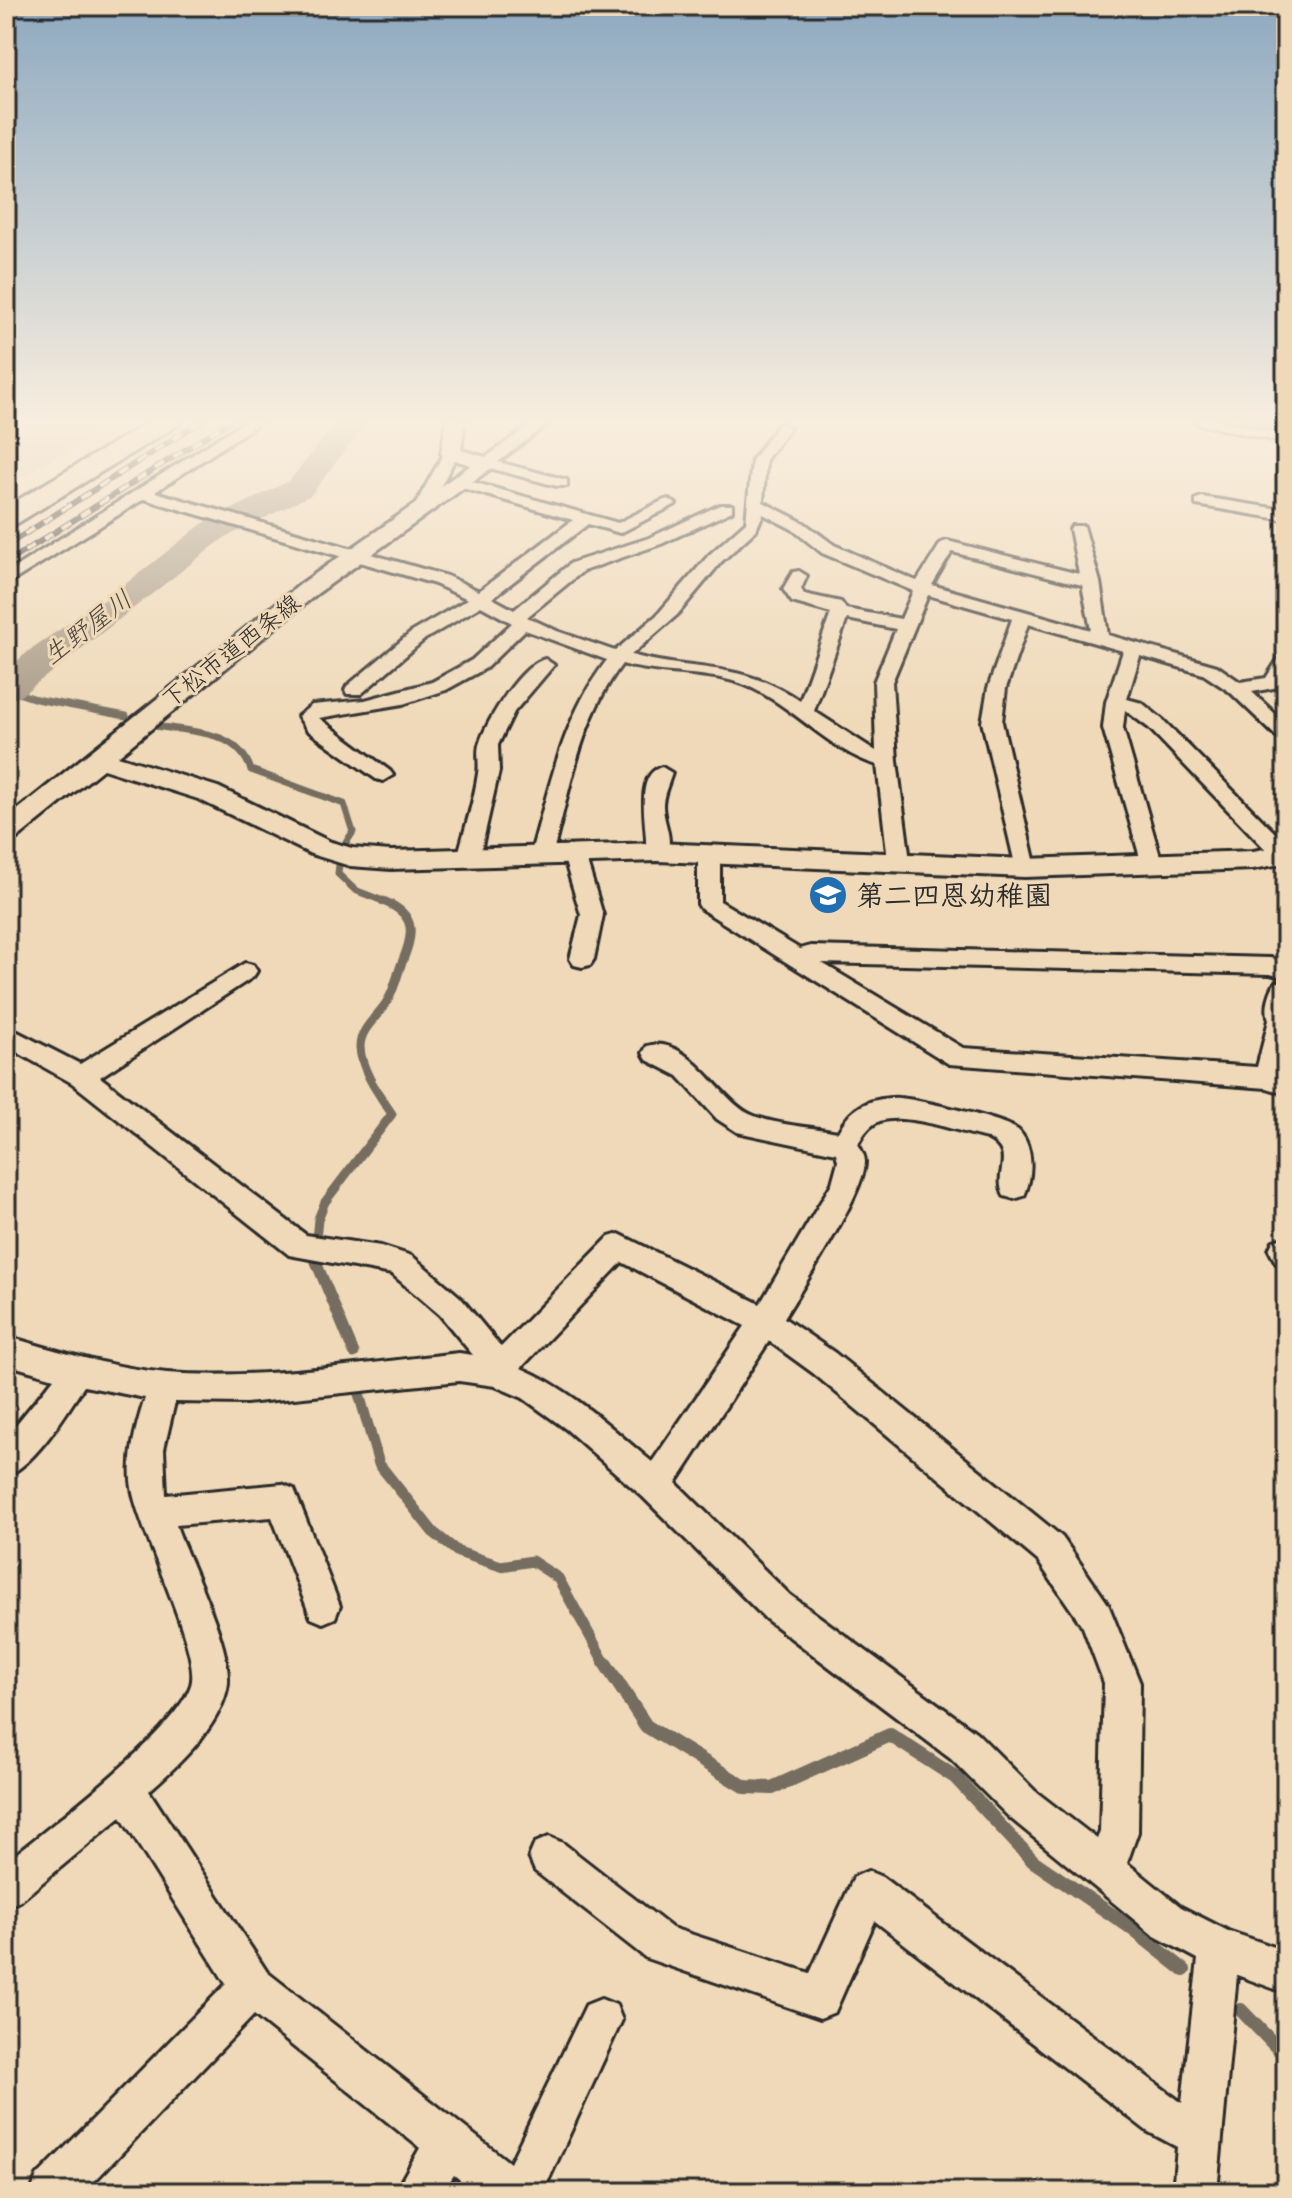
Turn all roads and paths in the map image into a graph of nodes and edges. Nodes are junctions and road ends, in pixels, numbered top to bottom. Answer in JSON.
{"nodes":[{"id":1,"x":95,"y":523,"type":"edge"},
{"id":2,"x":244,"y":523,"type":"edge"},
{"id":3,"x":401,"y":523,"type":"edge"},
{"id":4,"x":579,"y":523,"type":"edge"},
{"id":5,"x":601,"y":523,"type":"edge"},
{"id":6,"x":631,"y":523,"type":"edge"},
{"id":7,"x":695,"y":523,"type":"edge"},
{"id":8,"x":754,"y":523,"type":"edge"},
{"id":9,"x":791,"y":523,"type":"edge"},
{"id":10,"x":1078,"y":529,"type":"dead end"},
{"id":11,"x":356,"y":555,"type":"junction"},
{"id":12,"x":799,"y":576,"type":"dead end"},
{"id":13,"x":6,"y":580,"type":"edge"},
{"id":14,"x":1091,"y":582,"type":"junction"},
{"id":15,"x":923,"y":589,"type":"junction"},
{"id":16,"x":481,"y":598,"type":"junction"},
{"id":17,"x":840,"y":613,"type":"junction"},
{"id":18,"x":1022,"y":617,"type":"junction"},
{"id":19,"x":520,"y":619,"type":"junction"},
{"id":20,"x":906,"y":625,"type":"junction"},
{"id":21,"x":1098,"y":638,"type":"junction"},
{"id":22,"x":1133,"y":648,"type":"junction"},
{"id":23,"x":619,"y":655,"type":"junction"},
{"id":24,"x":1286,"y":662,"type":"edge"},
{"id":25,"x":545,"y":665,"type":"dead end"},
{"id":26,"x":1237,"y":688,"type":"junction"},
{"id":27,"x":354,"y":690,"type":"dead end"},
{"id":28,"x":1116,"y":702,"type":"junction"},
{"id":29,"x":803,"y":710,"type":"junction"},
{"id":30,"x":1286,"y":735,"type":"edge"},
{"id":31,"x":96,"y":758,"type":"junction"},
{"id":32,"x":887,"y":761,"type":"junction"},
{"id":33,"x":662,"y":773,"type":"dead end"},
{"id":34,"x":383,"y":775,"type":"dead end"},
{"id":35,"x":6,"y":833,"type":"edge"},
{"id":36,"x":657,"y":852,"type":"junction"},
{"id":37,"x":709,"y":854,"type":"junction"},
{"id":38,"x":1284,"y":854,"type":"edge"},
{"id":39,"x":574,"y":855,"type":"junction"},
{"id":40,"x":541,"y":856,"type":"junction"},
{"id":41,"x":468,"y":859,"type":"junction"},
{"id":42,"x":899,"y":861,"type":"junction"},
{"id":43,"x":1151,"y":863,"type":"junction"},
{"id":44,"x":1025,"y":868,"type":"junction"},
{"id":45,"x":799,"y":958,"type":"junction"},
{"id":46,"x":582,"y":959,"type":"dead end"},
{"id":47,"x":1286,"y":970,"type":"edge"},
{"id":48,"x":245,"y":971,"type":"dead end"},
{"id":49,"x":1285,"y":1008,"type":"edge"},
{"id":50,"x":6,"y":1035,"type":"edge"},
{"id":51,"x":656,"y":1053,"type":"dead end"},
{"id":52,"x":81,"y":1076,"type":"junction"},
{"id":53,"x":1277,"y":1081,"type":"edge"},
{"id":54,"x":845,"y":1144,"type":"junction"},
{"id":55,"x":1014,"y":1188,"type":"dead end"},
{"id":56,"x":763,"y":1320,"type":"junction"},
{"id":57,"x":6,"y":1350,"type":"edge"},
{"id":58,"x":77,"y":1371,"type":"junction"},
{"id":59,"x":497,"y":1372,"type":"junction"},
{"id":60,"x":165,"y":1387,"type":"junction"},
{"id":61,"x":6,"y":1460,"type":"edge"},
{"id":62,"x":655,"y":1486,"type":"junction"},
{"id":63,"x":154,"y":1515,"type":"junction"},
{"id":64,"x":323,"y":1606,"type":"dead end"},
{"id":65,"x":124,"y":1787,"type":"junction"},
{"id":66,"x":549,"y":1857,"type":"dead end"},
{"id":67,"x":1104,"y":1871,"type":"junction"},
{"id":68,"x":6,"y":1887,"type":"edge"},
{"id":69,"x":1219,"y":1948,"type":"junction"},
{"id":70,"x":1286,"y":1972,"type":"edge"},
{"id":71,"x":252,"y":1987,"type":"junction"},
{"id":72,"x":601,"y":2020,"type":"dead end"},
{"id":73,"x":1201,"y":2136,"type":"junction"},
{"id":74,"x":448,"y":2145,"type":"junction"},
{"id":75,"x":53,"y":2192,"type":"edge"},
{"id":76,"x":417,"y":2192,"type":"edge"},
{"id":77,"x":511,"y":2192,"type":"edge"},
{"id":78,"x":520,"y":2192,"type":"edge"},
{"id":79,"x":1195,"y":2192,"type":"edge"}],
"edges":[{"from":1,"to":13,"type":"street"},
{"from":2,"to":11,"type":"street"},
{"from":3,"to":11,"type":"street","name":"下松市道西条線"},
{"from":4,"to":16,"type":"street"},
{"from":5,"to":6,"type":"street"},
{"from":7,"to":19,"type":"street"},
{"from":8,"to":23,"type":"street"},
{"from":9,"to":15,"type":"street"},
{"from":10,"to":14,"type":"street"},
{"from":11,"to":16,"type":"street"},
{"from":11,"to":31,"type":"street","name":"下松市道西条線"},
{"from":12,"to":17,"type":"street"},
{"from":14,"to":15,"type":"street"},
{"from":14,"to":21,"type":"street"},
{"from":15,"to":18,"type":"street"},
{"from":15,"to":20,"type":"street"},
{"from":16,"to":19,"type":"street"},
{"from":16,"to":27,"type":"street"},
{"from":17,"to":20,"type":"street"},
{"from":17,"to":29,"type":"street"},
{"from":18,"to":21,"type":"street"},
{"from":18,"to":44,"type":"street"},
{"from":19,"to":23,"type":"street"},
{"from":19,"to":34,"type":"street"},
{"from":20,"to":32,"type":"street"},
{"from":21,"to":22,"type":"street"},
{"from":22,"to":26,"type":"street"},
{"from":22,"to":28,"type":"street"},
{"from":23,"to":29,"type":"street"},
{"from":23,"to":40,"type":"street"},
{"from":24,"to":26,"type":"street"},
{"from":25,"to":41,"type":"street"},
{"from":26,"to":30,"type":"street"},
{"from":28,"to":38,"type":"street"},
{"from":28,"to":43,"type":"street"},
{"from":29,"to":32,"type":"street"},
{"from":31,"to":35,"type":"street","name":"下松市道西条線"},
{"from":31,"to":41,"type":"street"},
{"from":32,"to":42,"type":"street"},
{"from":33,"to":36,"type":"street"},
{"from":36,"to":37,"type":"street"},
{"from":36,"to":39,"type":"street"},
{"from":37,"to":42,"type":"street"},
{"from":37,"to":45,"type":"street"},
{"from":38,"to":43,"type":"street"},
{"from":39,"to":40,"type":"street"},
{"from":39,"to":46,"type":"street"},
{"from":40,"to":41,"type":"street"},
{"from":42,"to":44,"type":"street"},
{"from":43,"to":44,"type":"street"},
{"from":45,"to":47,"type":"street"},
{"from":45,"to":53,"type":"street"},
{"from":48,"to":52,"type":"street"},
{"from":49,"to":53,"type":"street"},
{"from":50,"to":52,"type":"street"},
{"from":51,"to":54,"type":"street"},
{"from":52,"to":59,"type":"street"},
{"from":54,"to":55,"type":"street"},
{"from":54,"to":56,"type":"street"},
{"from":56,"to":59,"type":"street"},
{"from":56,"to":62,"type":"street"},
{"from":56,"to":67,"type":"street"},
{"from":57,"to":58,"type":"street"},
{"from":58,"to":60,"type":"street"},
{"from":58,"to":61,"type":"street"},
{"from":59,"to":60,"type":"street"},
{"from":59,"to":62,"type":"street"},
{"from":60,"to":63,"type":"street"},
{"from":62,"to":67,"type":"street"},
{"from":63,"to":64,"type":"street"},
{"from":63,"to":65,"type":"street"},
{"from":65,"to":68,"type":"street"},
{"from":65,"to":71,"type":"street"},
{"from":66,"to":73,"type":"street"},
{"from":67,"to":69,"type":"street"},
{"from":69,"to":70,"type":"street"},
{"from":69,"to":73,"type":"street"},
{"from":71,"to":74,"type":"street"},
{"from":71,"to":75,"type":"street"},
{"from":72,"to":78,"type":"street"},
{"from":73,"to":79,"type":"street"},
{"from":74,"to":76,"type":"street"},
{"from":74,"to":77,"type":"street"}]}
